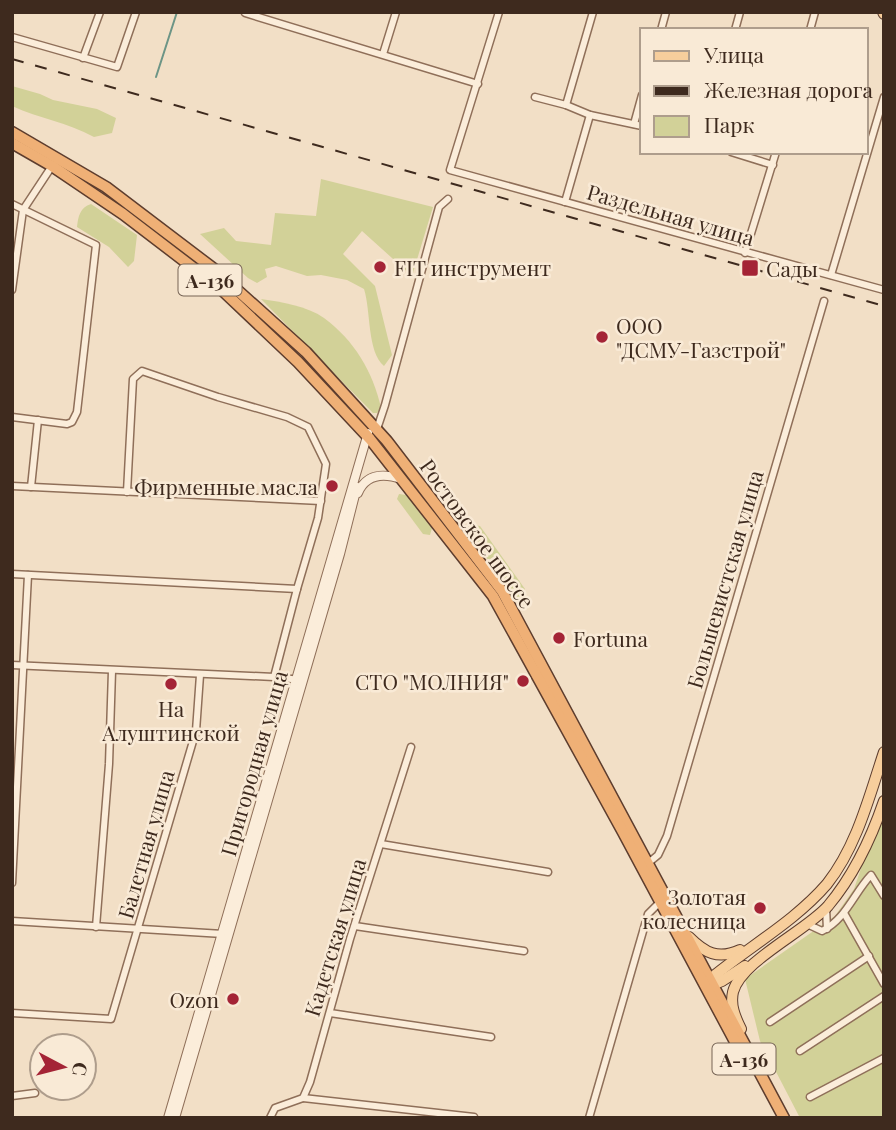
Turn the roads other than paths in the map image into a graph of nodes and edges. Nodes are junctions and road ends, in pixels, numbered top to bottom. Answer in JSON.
{"nodes":[{"id":1,"x":100,"y":12,"type":"edge"},
{"id":2,"x":136,"y":12,"type":"edge"},
{"id":3,"x":396,"y":12,"type":"edge"},
{"id":4,"x":499,"y":12,"type":"edge"},
{"id":5,"x":593,"y":12,"type":"edge"},
{"id":6,"x":245,"y":13,"type":"edge"},
{"id":7,"x":12,"y":37,"type":"edge"},
{"id":8,"x":383,"y":54,"type":"junction"},
{"id":9,"x":83,"y":58,"type":"junction"},
{"id":10,"x":478,"y":84,"type":"junction"},
{"id":11,"x":535,"y":97,"type":"dead end"},
{"id":12,"x":884,"y":97,"type":"edge"},
{"id":13,"x":640,"y":102,"type":"edge"},
{"id":14,"x":566,"y":105,"type":"junction"},
{"id":15,"x":590,"y":116,"type":"junction"},
{"id":16,"x":634,"y":124,"type":"junction"},
{"id":17,"x":640,"y":126,"type":"edge"},
{"id":18,"x":12,"y":132,"type":"edge"},
{"id":19,"x":12,"y":143,"type":"edge"},
{"id":20,"x":868,"y":151,"type":"edge"},
{"id":21,"x":737,"y":154,"type":"edge"},
{"id":22,"x":776,"y":154,"type":"edge"},
{"id":23,"x":867,"y":154,"type":"edge"},
{"id":24,"x":773,"y":165,"type":"junction"},
{"id":25,"x":52,"y":166,"type":"junction"},
{"id":26,"x":448,"y":199,"type":"dead end"},
{"id":27,"x":565,"y":202,"type":"junction"},
{"id":28,"x":12,"y":204,"type":"edge"},
{"id":29,"x":23,"y":210,"type":"junction"},
{"id":30,"x":745,"y":253,"type":"junction"},
{"id":31,"x":831,"y":275,"type":"junction"},
{"id":32,"x":12,"y":290,"type":"edge"},
{"id":33,"x":884,"y":290,"type":"edge"},
{"id":34,"x":824,"y":301,"type":"dead end"},
{"id":35,"x":12,"y":417,"type":"edge"},
{"id":36,"x":38,"y":421,"type":"junction"},
{"id":37,"x":373,"y":430,"type":"junction"},
{"id":38,"x":401,"y":479,"type":"junction"},
{"id":39,"x":12,"y":486,"type":"edge"},
{"id":40,"x":31,"y":487,"type":"junction"},
{"id":41,"x":127,"y":492,"type":"junction"},
{"id":42,"x":321,"y":501,"type":"junction"},
{"id":43,"x":352,"y":505,"type":"junction"},
{"id":44,"x":12,"y":574,"type":"edge"},
{"id":45,"x":28,"y":575,"type":"junction"},
{"id":46,"x":297,"y":589,"type":"junction"},
{"id":47,"x":12,"y":665,"type":"edge"},
{"id":48,"x":24,"y":665,"type":"junction"},
{"id":49,"x":112,"y":671,"type":"junction"},
{"id":50,"x":200,"y":675,"type":"junction"},
{"id":51,"x":274,"y":677,"type":"junction"},
{"id":52,"x":298,"y":680,"type":"junction"},
{"id":53,"x":411,"y":747,"type":"dead end"},
{"id":54,"x":884,"y":752,"type":"edge"},
{"id":55,"x":16,"y":758,"type":"edge"},
{"id":56,"x":884,"y":801,"type":"edge"},
{"id":57,"x":880,"y":825,"type":"edge"},
{"id":58,"x":14,"y":835,"type":"edge"},
{"id":59,"x":380,"y":844,"type":"junction"},
{"id":60,"x":645,"y":865,"type":"junction"},
{"id":61,"x":548,"y":872,"type":"dead end"},
{"id":62,"x":12,"y":883,"type":"edge"},
{"id":63,"x":884,"y":896,"type":"edge"},
{"id":64,"x":660,"y":902,"type":"junction"},
{"id":65,"x":826,"y":908,"type":"junction"},
{"id":66,"x":844,"y":913,"type":"junction"},
{"id":67,"x":12,"y":921,"type":"edge"},
{"id":68,"x":355,"y":926,"type":"junction"},
{"id":69,"x":96,"y":927,"type":"junction"},
{"id":70,"x":803,"y":928,"type":"junction"},
{"id":71,"x":827,"y":929,"type":"junction"},
{"id":72,"x":139,"y":930,"type":"junction"},
{"id":73,"x":225,"y":934,"type":"junction"},
{"id":74,"x":686,"y":934,"type":"junction"},
{"id":75,"x":760,"y":940,"type":"junction"},
{"id":76,"x":524,"y":951,"type":"dead end"},
{"id":77,"x":869,"y":956,"type":"junction"},
{"id":78,"x":698,"y":976,"type":"junction"},
{"id":79,"x":884,"y":984,"type":"edge"},
{"id":80,"x":712,"y":985,"type":"junction"},
{"id":81,"x":884,"y":996,"type":"edge"},
{"id":82,"x":712,"y":1001,"type":"junction"},
{"id":83,"x":12,"y":1013,"type":"edge"},
{"id":84,"x":330,"y":1013,"type":"junction"},
{"id":85,"x":771,"y":1022,"type":"dead end"},
{"id":86,"x":491,"y":1037,"type":"dead end"},
{"id":87,"x":800,"y":1051,"type":"dead end"},
{"id":88,"x":884,"y":1058,"type":"edge"},
{"id":89,"x":768,"y":1090,"type":"junction"},
{"id":90,"x":810,"y":1097,"type":"dead end"},
{"id":91,"x":303,"y":1098,"type":"junction"},
{"id":92,"x":474,"y":1117,"type":"edge"},
{"id":93,"x":168,"y":1118,"type":"edge"},
{"id":94,"x":175,"y":1118,"type":"edge"},
{"id":95,"x":270,"y":1118,"type":"edge"},
{"id":96,"x":589,"y":1118,"type":"edge"},
{"id":97,"x":776,"y":1118,"type":"edge"},
{"id":98,"x":784,"y":1118,"type":"edge"}],
"edges":[{"from":1,"to":9,"type":"street"},
{"from":2,"to":9,"type":"street"},
{"from":3,"to":8,"type":"street"},
{"from":4,"to":10,"type":"street"},
{"from":5,"to":14,"type":"street"},
{"from":6,"to":8,"type":"street"},
{"from":7,"to":9,"type":"street"},
{"from":8,"to":10,"type":"street"},
{"from":10,"to":27,"type":"street","name":"Раздельная улица"},
{"from":11,"to":14,"type":"street"},
{"from":12,"to":20,"type":"street"},
{"from":13,"to":16,"type":"street"},
{"from":14,"to":15,"type":"street"},
{"from":15,"to":16,"type":"street"},
{"from":15,"to":27,"type":"street"},
{"from":16,"to":17,"type":"street"},
{"from":18,"to":37,"type":"highway","name":"Ростовское шоссе","number":"А-136"},
{"from":19,"to":25,"type":"highway","name":"Ростовское шоссе","number":"А-136"},
{"from":21,"to":24,"type":"street"},
{"from":22,"to":24,"type":"street"},
{"from":23,"to":31,"type":"street"},
{"from":24,"to":30,"type":"street"},
{"from":25,"to":29,"type":"street"},
{"from":25,"to":37,"type":"highway","name":"Ростовское шоссе","number":"А-136"},
{"from":26,"to":37,"type":"street","name":"Пригородная улица"},
{"from":27,"to":30,"type":"street","name":"Раздельная улица"},
{"from":28,"to":29,"type":"street"},
{"from":29,"to":32,"type":"street"},
{"from":29,"to":36,"type":"street"},
{"from":30,"to":31,"type":"street","name":"Раздельная улица"},
{"from":31,"to":33,"type":"street","name":"Раздельная улица"},
{"from":34,"to":60,"type":"street","name":"Большевистская улица"},
{"from":35,"to":36,"type":"street"},
{"from":36,"to":40,"type":"street"},
{"from":37,"to":38,"type":"highway","name":"Ростовское шоссе","number":"А-136"},
{"from":37,"to":43,"type":"street","name":"Пригородная улица"},
{"from":37,"to":52,"type":"street","name":"Пригородная улица"},
{"from":37,"to":60,"type":"highway","name":"Ростовское шоссе","number":"А-136"},
{"from":38,"to":43,"type":"street"},
{"from":38,"to":60,"type":"highway","name":"Ростовское шоссе","number":"А-136"},
{"from":39,"to":40,"type":"street"},
{"from":40,"to":41,"type":"street"},
{"from":41,"to":42,"type":"street"},
{"from":41,"to":42,"type":"street","name":"Пригородная улица"},
{"from":42,"to":46,"type":"street","name":"Пригородная улица"},
{"from":43,"to":52,"type":"street","name":"Пригородная улица"},
{"from":44,"to":45,"type":"street"},
{"from":45,"to":46,"type":"street"},
{"from":45,"to":48,"type":"street"},
{"from":46,"to":51,"type":"street","name":"Пригородная улица"},
{"from":47,"to":48,"type":"street"},
{"from":48,"to":49,"type":"street"},
{"from":48,"to":55,"type":"street"},
{"from":49,"to":50,"type":"street"},
{"from":49,"to":69,"type":"street"},
{"from":50,"to":51,"type":"street"},
{"from":50,"to":72,"type":"street","name":"Балетная улица"},
{"from":51,"to":52,"type":"street"},
{"from":52,"to":73,"type":"street","name":"Пригородная улица"},
{"from":53,"to":59,"type":"street","name":"Кадетская улица"},
{"from":54,"to":75,"type":"main road"},
{"from":55,"to":58,"type":"street"},
{"from":56,"to":57,"type":"main road"},
{"from":57,"to":65,"type":"main road"},
{"from":58,"to":62,"type":"street"},
{"from":59,"to":61,"type":"street"},
{"from":59,"to":68,"type":"street","name":"Кадетская улица"},
{"from":60,"to":64,"type":"highway","name":"Ростовское шоссе","number":"А-136"},
{"from":60,"to":74,"type":"highway","name":"Ростовское шоссе","number":"А-136"},
{"from":63,"to":66,"type":"street"},
{"from":64,"to":78,"type":"highway","name":"Ростовское шоссе","number":"А-136"},
{"from":64,"to":96,"type":"street"},
{"from":65,"to":70,"type":"main road"},
{"from":65,"to":71,"type":"street"},
{"from":66,"to":71,"type":"street"},
{"from":66,"to":77,"type":"street"},
{"from":67,"to":69,"type":"street"},
{"from":68,"to":76,"type":"street"},
{"from":68,"to":84,"type":"street","name":"Кадетская улица"},
{"from":69,"to":72,"type":"street"},
{"from":70,"to":71,"type":"street"},
{"from":70,"to":80,"type":"main road"},
{"from":70,"to":89,"type":"main road","number":"А-136"},
{"from":72,"to":73,"type":"street"},
{"from":72,"to":83,"type":"street","name":"Балетная улица"},
{"from":73,"to":93,"type":"street","name":"Пригородная улица"},
{"from":73,"to":94,"type":"street","name":"Пригородная улица"},
{"from":74,"to":75,"type":"main road"},
{"from":74,"to":80,"type":"highway","name":"Ростовское шоссе","number":"А-136"},
{"from":75,"to":80,"type":"main road"},
{"from":77,"to":79,"type":"street"},
{"from":77,"to":85,"type":"street"},
{"from":78,"to":80,"type":"main road","number":"А-136"},
{"from":78,"to":82,"type":"highway","name":"Ростовское шоссе","number":"А-136"},
{"from":80,"to":82,"type":"main road","number":"А-136"},
{"from":80,"to":89,"type":"highway","name":"Ростовское шоссе","number":"А-136"},
{"from":81,"to":87,"type":"street"},
{"from":82,"to":97,"type":"highway","name":"Ростовское шоссе","number":"А-136"},
{"from":84,"to":86,"type":"street"},
{"from":84,"to":91,"type":"street","name":"Кадетская улица"},
{"from":88,"to":90,"type":"street"},
{"from":89,"to":98,"type":"highway","name":"Ростовское шоссе","number":"А-136"},
{"from":91,"to":92,"type":"street"},
{"from":91,"to":95,"type":"street"}]}
